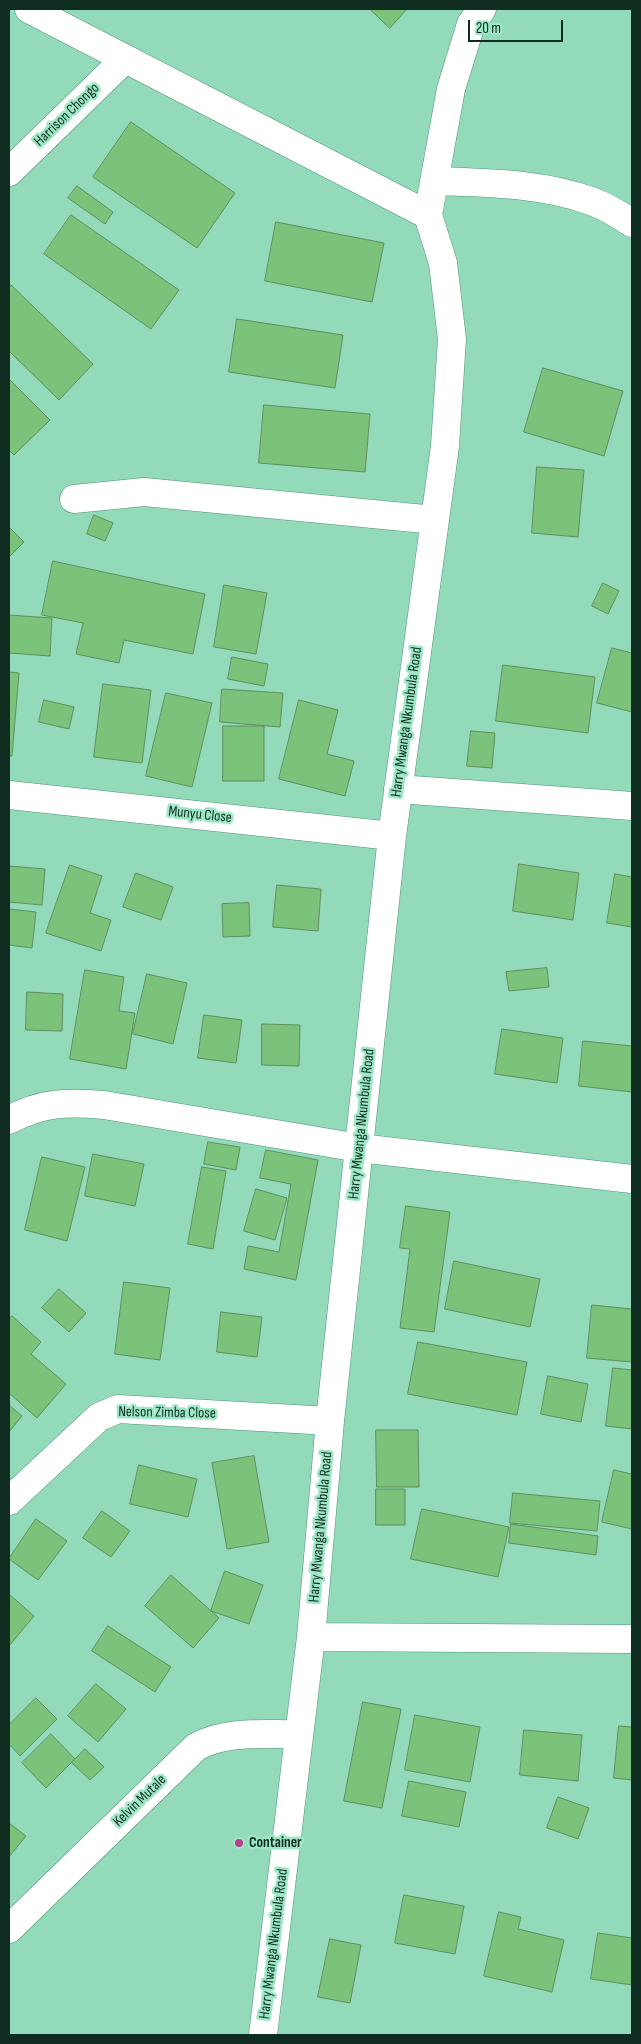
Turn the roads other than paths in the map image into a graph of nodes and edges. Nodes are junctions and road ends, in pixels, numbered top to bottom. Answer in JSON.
{"nodes":[{"id":1,"x":29,"y":9,"type":"edge"},
{"id":2,"x":482,"y":9,"type":"edge"},
{"id":3,"x":125,"y":59,"type":"junction"},
{"id":4,"x":9,"y":172,"type":"edge"},
{"id":5,"x":435,"y":181,"type":"junction"},
{"id":6,"x":428,"y":215,"type":"junction"},
{"id":7,"x":632,"y":223,"type":"edge"},
{"id":8,"x":74,"y":499,"type":"dead end"},
{"id":9,"x":434,"y":520,"type":"junction"},
{"id":10,"x":398,"y":789,"type":"junction"},
{"id":11,"x":9,"y":794,"type":"edge"},
{"id":12,"x":632,"y":806,"type":"edge"},
{"id":13,"x":392,"y":836,"type":"junction"},
{"id":14,"x":9,"y":1120,"type":"edge"},
{"id":15,"x":359,"y":1148,"type":"junction"},
{"id":16,"x":632,"y":1179,"type":"edge"},
{"id":17,"x":330,"y":1421,"type":"junction"},
{"id":18,"x":9,"y":1502,"type":"edge"},
{"id":19,"x":311,"y":1637,"type":"junction"},
{"id":20,"x":632,"y":1639,"type":"edge"},
{"id":21,"x":299,"y":1734,"type":"junction"},
{"id":22,"x":9,"y":1929,"type":"edge"},
{"id":23,"x":263,"y":2035,"type":"edge"}],
"edges":[{"from":1,"to":3,"type":"street"},
{"from":2,"to":5,"type":"street"},
{"from":3,"to":4,"type":"street","name":"Harrison Chongo"},
{"from":3,"to":6,"type":"street"},
{"from":5,"to":6,"type":"street"},
{"from":5,"to":7,"type":"street"},
{"from":6,"to":9,"type":"street","name":"Harry Mwanga Nkumbula Road"},
{"from":8,"to":9,"type":"street"},
{"from":9,"to":10,"type":"street","name":"Harry Mwanga Nkumbula Road"},
{"from":10,"to":12,"type":"street"},
{"from":10,"to":13,"type":"street","name":"Harry Mwanga Nkumbula Road"},
{"from":11,"to":13,"type":"street","name":"Munyu Close"},
{"from":13,"to":15,"type":"street","name":"Harry Mwanga Nkumbula Road"},
{"from":14,"to":15,"type":"street"},
{"from":15,"to":16,"type":"street"},
{"from":15,"to":17,"type":"street","name":"Harry Mwanga Nkumbula Road"},
{"from":17,"to":18,"type":"street","name":"Nelson Zimba Close"},
{"from":17,"to":19,"type":"street","name":"Harry Mwanga Nkumbula Road"},
{"from":19,"to":20,"type":"street"},
{"from":19,"to":21,"type":"street","name":"Harry Mwanga Nkumbula Road"},
{"from":21,"to":22,"type":"street","name":"Kelvin Mutale"},
{"from":21,"to":23,"type":"street","name":"Harry Mwanga Nkumbula Road"}]}
